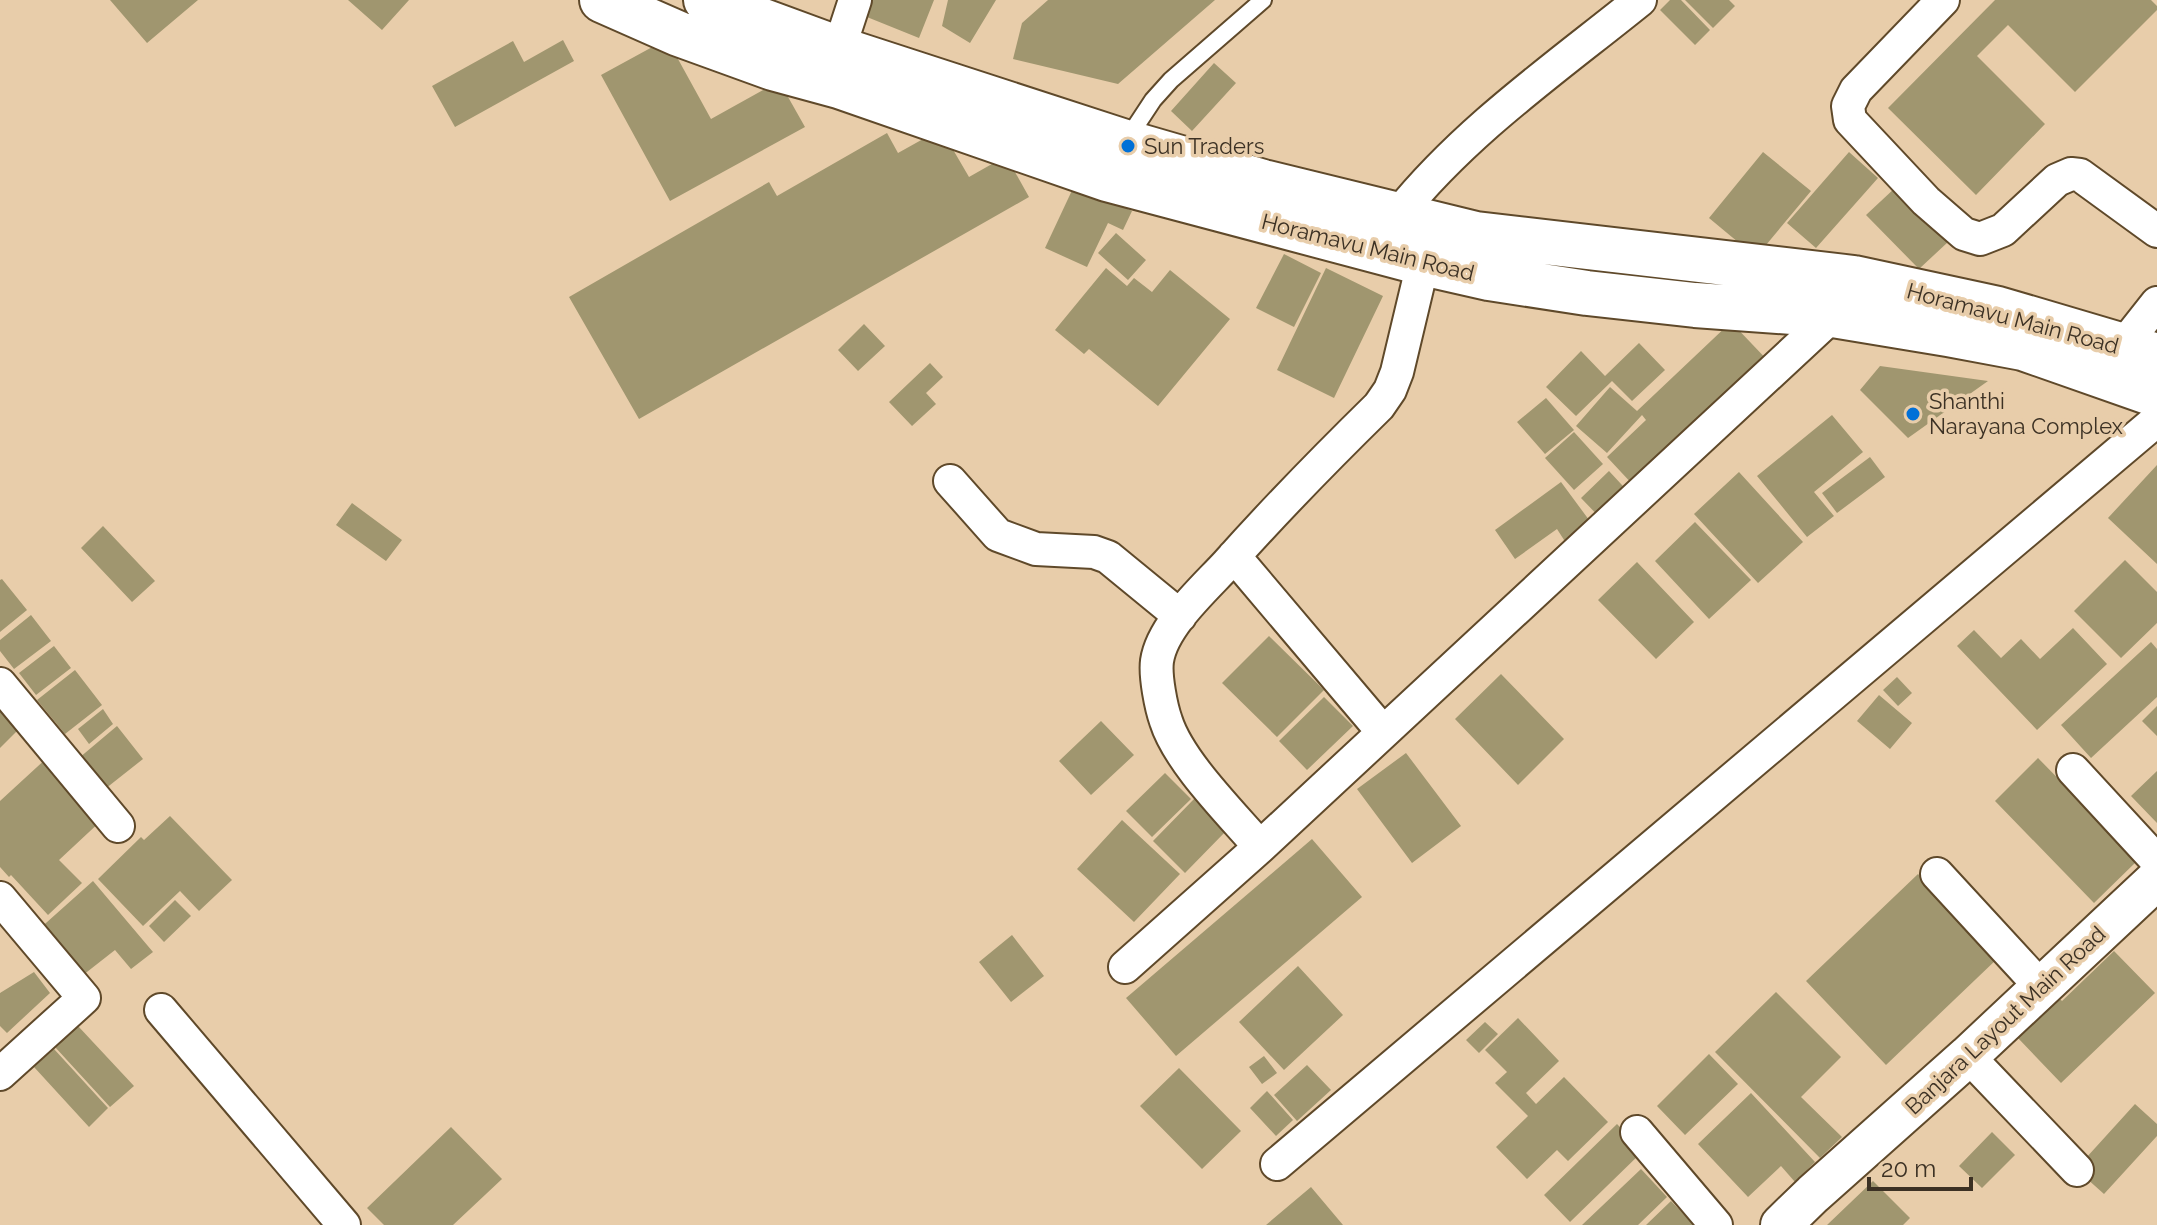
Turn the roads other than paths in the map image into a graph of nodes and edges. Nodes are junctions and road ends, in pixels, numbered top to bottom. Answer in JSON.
{"nodes":[{"id":1,"x":602,"y":0,"type":"edge"},
{"id":2,"x":706,"y":0,"type":"edge"},
{"id":3,"x":855,"y":0,"type":"edge"},
{"id":4,"x":1263,"y":0,"type":"edge"},
{"id":5,"x":1640,"y":0,"type":"edge"},
{"id":6,"x":1943,"y":0,"type":"edge"},
{"id":7,"x":839,"y":68,"type":"junction"},
{"id":8,"x":1125,"y":142,"type":"junction"},
{"id":9,"x":1398,"y":215,"type":"junction"},
{"id":10,"x":2157,"y":231,"type":"edge"},
{"id":11,"x":1423,"y":263,"type":"junction"},
{"id":12,"x":1854,"y":278,"type":"junction"},
{"id":13,"x":2157,"y":303,"type":"edge"},
{"id":14,"x":1833,"y":315,"type":"junction"},
{"id":15,"x":2140,"y":351,"type":"edge"},
{"id":16,"x":2157,"y":395,"type":"edge"},
{"id":17,"x":2157,"y":420,"type":"edge"},
{"id":18,"x":950,"y":481,"type":"dead end"},
{"id":19,"x":1234,"y":556,"type":"junction"},
{"id":20,"x":1180,"y":616,"type":"junction"},
{"id":21,"x":0,"y":684,"type":"edge"},
{"id":22,"x":1383,"y":732,"type":"junction"},
{"id":23,"x":2073,"y":770,"type":"dead end"},
{"id":24,"x":118,"y":826,"type":"dead end"},
{"id":25,"x":1260,"y":847,"type":"junction"},
{"id":26,"x":2157,"y":861,"type":"edge"},
{"id":27,"x":1937,"y":874,"type":"dead end"},
{"id":28,"x":2157,"y":879,"type":"edge"},
{"id":29,"x":0,"y":898,"type":"edge"},
{"id":30,"x":1125,"y":967,"type":"dead end"},
{"id":31,"x":2041,"y":987,"type":"junction"},
{"id":32,"x":161,"y":1010,"type":"dead end"},
{"id":33,"x":1968,"y":1056,"type":"junction"},
{"id":34,"x":0,"y":1074,"type":"edge"},
{"id":35,"x":1637,"y":1132,"type":"dead end"},
{"id":36,"x":1277,"y":1164,"type":"dead end"},
{"id":37,"x":2077,"y":1170,"type":"dead end"},
{"id":38,"x":344,"y":1225,"type":"edge"},
{"id":39,"x":1716,"y":1225,"type":"edge"},
{"id":40,"x":1781,"y":1225,"type":"edge"}],
"edges":[{"from":1,"to":7,"type":"main road","name":"Horamavu Main Road"},
{"from":2,"to":7,"type":"main road","name":"Horamavu Main Road"},
{"from":3,"to":7,"type":"street"},
{"from":4,"to":8,"type":"lane"},
{"from":5,"to":9,"type":"street"},
{"from":6,"to":10,"type":"street"},
{"from":7,"to":8,"type":"main road","name":"Horamavu Main Road"},
{"from":7,"to":11,"type":"main road","name":"Horamavu Main Road"},
{"from":8,"to":9,"type":"main road","name":"Horamavu Main Road"},
{"from":9,"to":11,"type":"street"},
{"from":9,"to":12,"type":"main road","name":"Horamavu Main Road"},
{"from":11,"to":14,"type":"main road","name":"Horamavu Main Road"},
{"from":11,"to":19,"type":"street"},
{"from":12,"to":14,"type":"street"},
{"from":12,"to":15,"type":"main road","name":"Horamavu Main Road"},
{"from":13,"to":15,"type":"street"},
{"from":14,"to":16,"type":"main road","name":"Horamavu Main Road"},
{"from":14,"to":22,"type":"street"},
{"from":17,"to":36,"type":"street"},
{"from":18,"to":20,"type":"street"},
{"from":19,"to":20,"type":"street"},
{"from":19,"to":22,"type":"street"},
{"from":20,"to":25,"type":"street"},
{"from":21,"to":24,"type":"street"},
{"from":22,"to":25,"type":"street"},
{"from":23,"to":26,"type":"street"},
{"from":25,"to":30,"type":"street"},
{"from":27,"to":31,"type":"street"},
{"from":28,"to":31,"type":"street","name":"Banjara Layout Main Road"},
{"from":29,"to":34,"type":"street"},
{"from":31,"to":33,"type":"street","name":"Banjara Layout Main Road"},
{"from":32,"to":38,"type":"street"},
{"from":33,"to":37,"type":"street"},
{"from":33,"to":40,"type":"street","name":"Banjara Layout Main Road"},
{"from":35,"to":39,"type":"street"}]}
